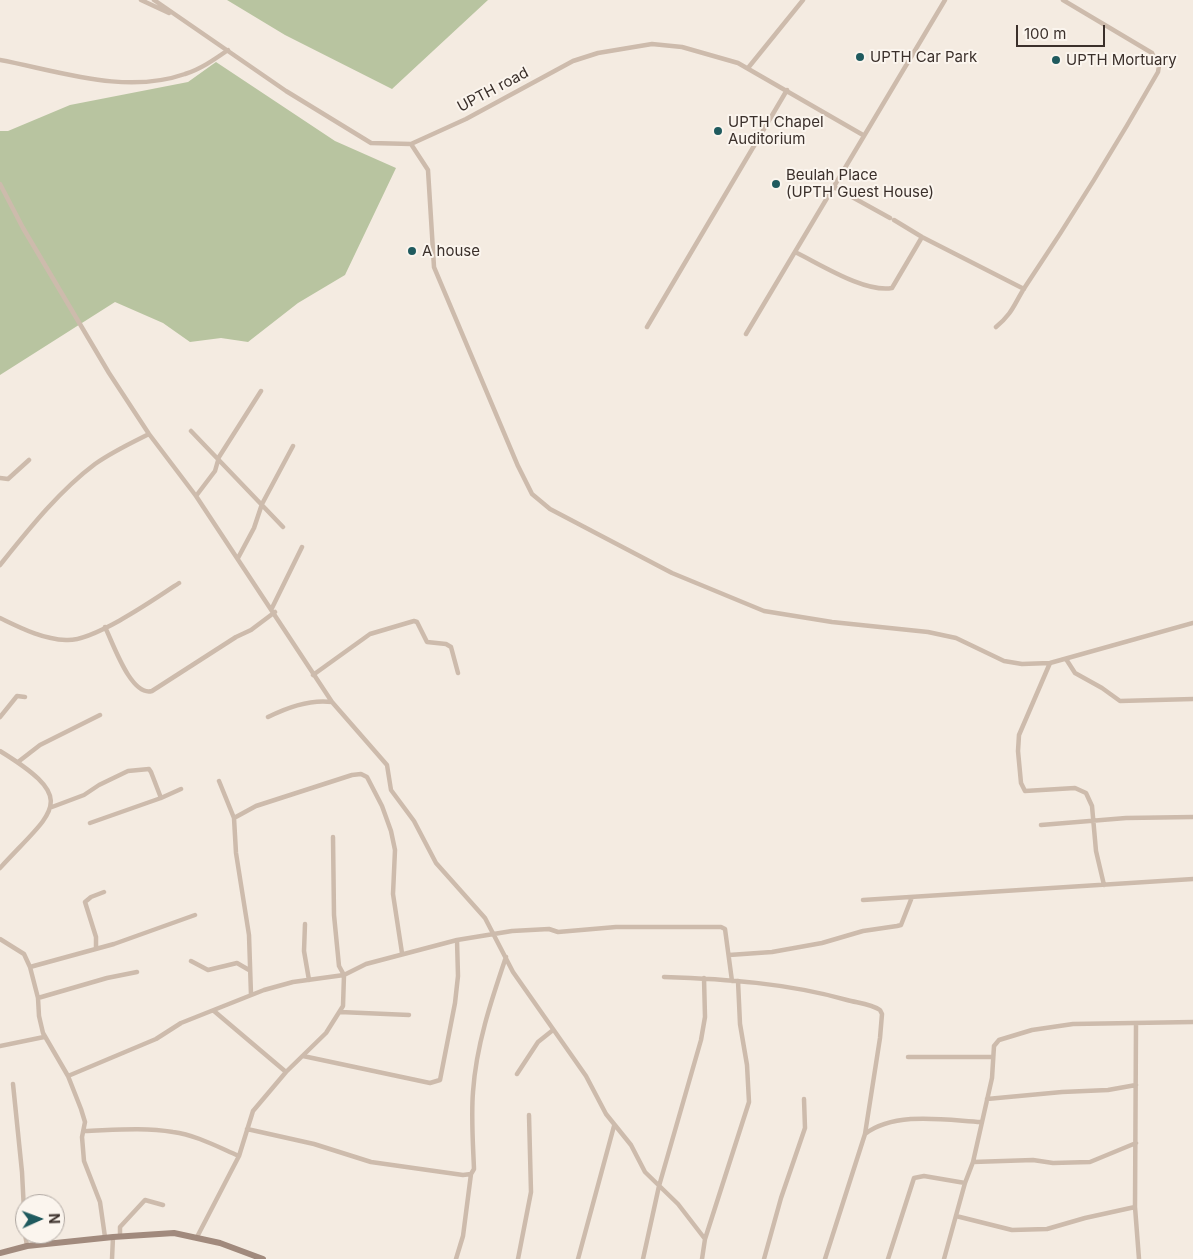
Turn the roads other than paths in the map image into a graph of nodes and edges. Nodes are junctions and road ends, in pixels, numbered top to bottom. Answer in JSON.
{"nodes":[{"id":1,"x":141,"y":0,"type":"edge"},
{"id":2,"x":154,"y":0,"type":"edge"},
{"id":3,"x":803,"y":0,"type":"edge"},
{"id":4,"x":945,"y":0,"type":"edge"},
{"id":5,"x":1063,"y":0,"type":"edge"},
{"id":6,"x":182,"y":18,"type":"junction"},
{"id":7,"x":228,"y":50,"type":"junction"},
{"id":8,"x":0,"y":60,"type":"edge"},
{"id":9,"x":748,"y":68,"type":"junction"},
{"id":10,"x":786,"y":90,"type":"junction"},
{"id":11,"x":863,"y":135,"type":"junction"},
{"id":12,"x":411,"y":144,"type":"junction"},
{"id":13,"x":0,"y":184,"type":"edge"},
{"id":14,"x":834,"y":187,"type":"junction"},
{"id":15,"x":922,"y":237,"type":"junction"},
{"id":16,"x":796,"y":252,"type":"junction"},
{"id":17,"x":1024,"y":289,"type":"junction"},
{"id":18,"x":646,"y":327,"type":"dead end"},
{"id":19,"x":996,"y":327,"type":"dead end"},
{"id":20,"x":746,"y":334,"type":"dead end"},
{"id":21,"x":261,"y":391,"type":"dead end"},
{"id":22,"x":191,"y":431,"type":"dead end"},
{"id":23,"x":149,"y":434,"type":"junction"},
{"id":24,"x":293,"y":446,"type":"dead end"},
{"id":25,"x":29,"y":460,"type":"dead end"},
{"id":26,"x":219,"y":460,"type":"junction"},
{"id":27,"x":0,"y":478,"type":"edge"},
{"id":28,"x":196,"y":496,"type":"junction"},
{"id":29,"x":262,"y":504,"type":"junction"},
{"id":30,"x":284,"y":527,"type":"dead end"},
{"id":31,"x":302,"y":546,"type":"dead end"},
{"id":32,"x":238,"y":558,"type":"junction"},
{"id":33,"x":0,"y":565,"type":"edge"},
{"id":34,"x":179,"y":583,"type":"dead end"},
{"id":35,"x":273,"y":610,"type":"junction"},
{"id":36,"x":0,"y":618,"type":"edge"},
{"id":37,"x":1193,"y":623,"type":"edge"},
{"id":38,"x":105,"y":628,"type":"junction"},
{"id":39,"x":1066,"y":659,"type":"junction"},
{"id":40,"x":1050,"y":663,"type":"junction"},
{"id":41,"x":458,"y":673,"type":"dead end"},
{"id":42,"x":313,"y":676,"type":"junction"},
{"id":43,"x":25,"y":697,"type":"dead end"},
{"id":44,"x":1193,"y":699,"type":"edge"},
{"id":45,"x":332,"y":702,"type":"junction"},
{"id":46,"x":100,"y":715,"type":"dead end"},
{"id":47,"x":0,"y":717,"type":"edge"},
{"id":48,"x":268,"y":717,"type":"dead end"},
{"id":49,"x":0,"y":751,"type":"edge"},
{"id":50,"x":18,"y":762,"type":"junction"},
{"id":51,"x":219,"y":781,"type":"dead end"},
{"id":52,"x":182,"y":789,"type":"dead end"},
{"id":53,"x":161,"y":798,"type":"junction"},
{"id":54,"x":52,"y":807,"type":"junction"},
{"id":55,"x":1193,"y":817,"type":"edge"},
{"id":56,"x":234,"y":818,"type":"junction"},
{"id":57,"x":1094,"y":820,"type":"junction"},
{"id":58,"x":90,"y":823,"type":"dead end"},
{"id":59,"x":1041,"y":825,"type":"dead end"},
{"id":60,"x":333,"y":837,"type":"dead end"},
{"id":61,"x":0,"y":868,"type":"edge"},
{"id":62,"x":1193,"y":879,"type":"edge"},
{"id":63,"x":1104,"y":885,"type":"junction"},
{"id":64,"x":104,"y":892,"type":"dead end"},
{"id":65,"x":912,"y":897,"type":"junction"},
{"id":66,"x":863,"y":900,"type":"dead end"},
{"id":67,"x":195,"y":915,"type":"dead end"},
{"id":68,"x":305,"y":924,"type":"dead end"},
{"id":69,"x":492,"y":935,"type":"junction"},
{"id":70,"x":0,"y":939,"type":"edge"},
{"id":71,"x":457,"y":940,"type":"junction"},
{"id":72,"x":96,"y":948,"type":"junction"},
{"id":73,"x":402,"y":953,"type":"junction"},
{"id":74,"x":729,"y":955,"type":"junction"},
{"id":75,"x":506,"y":957,"type":"junction"},
{"id":76,"x":191,"y":961,"type":"dead end"},
{"id":77,"x":30,"y":967,"type":"junction"},
{"id":78,"x":249,"y":970,"type":"junction"},
{"id":79,"x":137,"y":972,"type":"dead end"},
{"id":80,"x":344,"y":975,"type":"junction"},
{"id":81,"x":664,"y":977,"type":"dead end"},
{"id":82,"x":704,"y":978,"type":"junction"},
{"id":83,"x":309,"y":980,"type":"junction"},
{"id":84,"x":735,"y":981,"type":"junction"},
{"id":85,"x":251,"y":995,"type":"junction"},
{"id":86,"x":38,"y":998,"type":"junction"},
{"id":87,"x":214,"y":1011,"type":"junction"},
{"id":88,"x":340,"y":1012,"type":"junction"},
{"id":89,"x":408,"y":1015,"type":"dead end"},
{"id":90,"x":1193,"y":1022,"type":"edge"},
{"id":91,"x":1136,"y":1024,"type":"junction"},
{"id":92,"x":553,"y":1030,"type":"junction"},
{"id":93,"x":44,"y":1037,"type":"junction"},
{"id":94,"x":0,"y":1046,"type":"edge"},
{"id":95,"x":303,"y":1056,"type":"junction"},
{"id":96,"x":908,"y":1057,"type":"dead end"},
{"id":97,"x":992,"y":1057,"type":"junction"},
{"id":98,"x":286,"y":1072,"type":"junction"},
{"id":99,"x":517,"y":1074,"type":"dead end"},
{"id":100,"x":68,"y":1076,"type":"junction"},
{"id":101,"x":13,"y":1084,"type":"dead end"},
{"id":102,"x":1136,"y":1085,"type":"junction"},
{"id":103,"x":804,"y":1099,"type":"dead end"},
{"id":104,"x":987,"y":1099,"type":"junction"},
{"id":105,"x":529,"y":1115,"type":"dead end"},
{"id":106,"x":981,"y":1122,"type":"junction"},
{"id":107,"x":614,"y":1126,"type":"junction"},
{"id":108,"x":248,"y":1128,"type":"junction"},
{"id":109,"x":84,"y":1131,"type":"junction"},
{"id":110,"x":865,"y":1134,"type":"junction"},
{"id":111,"x":1136,"y":1143,"type":"junction"},
{"id":112,"x":239,"y":1156,"type":"junction"},
{"id":113,"x":974,"y":1162,"type":"junction"},
{"id":114,"x":471,"y":1174,"type":"junction"},
{"id":115,"x":965,"y":1184,"type":"junction"},
{"id":116,"x":659,"y":1186,"type":"junction"},
{"id":117,"x":23,"y":1194,"type":"edge"},
{"id":118,"x":162,"y":1205,"type":"dead end"},
{"id":119,"x":1135,"y":1207,"type":"junction"},
{"id":120,"x":956,"y":1216,"type":"junction"},
{"id":121,"x":117,"y":1236,"type":"junction"},
{"id":122,"x":105,"y":1237,"type":"junction"},
{"id":123,"x":196,"y":1238,"type":"junction"},
{"id":124,"x":705,"y":1239,"type":"junction"},
{"id":125,"x":27,"y":1246,"type":"joint"},
{"id":126,"x":0,"y":1253,"type":"edge"},
{"id":127,"x":112,"y":1259,"type":"edge"},
{"id":128,"x":263,"y":1259,"type":"edge"},
{"id":129,"x":456,"y":1259,"type":"edge"},
{"id":130,"x":518,"y":1259,"type":"edge"},
{"id":131,"x":578,"y":1259,"type":"edge"},
{"id":132,"x":642,"y":1259,"type":"edge"},
{"id":133,"x":702,"y":1259,"type":"edge"},
{"id":134,"x":764,"y":1259,"type":"edge"},
{"id":135,"x":825,"y":1259,"type":"edge"},
{"id":136,"x":888,"y":1259,"type":"edge"},
{"id":137,"x":944,"y":1259,"type":"edge"},
{"id":138,"x":1139,"y":1259,"type":"edge"}],
"edges":[{"from":1,"to":6,"type":"street"},
{"from":2,"to":6,"type":"street","name":"UPTH road"},
{"from":3,"to":9,"type":"street"},
{"from":4,"to":11,"type":"street"},
{"from":5,"to":17,"type":"street"},
{"from":6,"to":7,"type":"street","name":"UPTH road"},
{"from":7,"to":8,"type":"street"},
{"from":7,"to":12,"type":"street","name":"UPTH road"},
{"from":9,"to":10,"type":"street","name":"UPTH road"},
{"from":9,"to":12,"type":"street","name":"UPTH road"},
{"from":10,"to":11,"type":"street","name":"UPTH road"},
{"from":10,"to":18,"type":"street"},
{"from":11,"to":14,"type":"street"},
{"from":12,"to":40,"type":"street"},
{"from":13,"to":23,"type":"street"},
{"from":14,"to":15,"type":"street"},
{"from":14,"to":16,"type":"street"},
{"from":15,"to":16,"type":"street"},
{"from":15,"to":17,"type":"street"},
{"from":16,"to":20,"type":"street"},
{"from":17,"to":19,"type":"street"},
{"from":21,"to":26,"type":"street"},
{"from":22,"to":26,"type":"street"},
{"from":23,"to":28,"type":"street"},
{"from":23,"to":33,"type":"street"},
{"from":24,"to":29,"type":"street"},
{"from":25,"to":27,"type":"street"},
{"from":26,"to":28,"type":"street"},
{"from":26,"to":29,"type":"street"},
{"from":28,"to":32,"type":"street"},
{"from":29,"to":30,"type":"street"},
{"from":29,"to":32,"type":"street"},
{"from":31,"to":35,"type":"street"},
{"from":32,"to":35,"type":"street"},
{"from":34,"to":38,"type":"street"},
{"from":35,"to":38,"type":"street"},
{"from":35,"to":42,"type":"street"},
{"from":36,"to":38,"type":"street"},
{"from":37,"to":39,"type":"street"},
{"from":39,"to":40,"type":"street"},
{"from":39,"to":44,"type":"street"},
{"from":40,"to":57,"type":"street"},
{"from":41,"to":42,"type":"street"},
{"from":42,"to":45,"type":"street"},
{"from":43,"to":47,"type":"street"},
{"from":45,"to":48,"type":"street"},
{"from":45,"to":69,"type":"street"},
{"from":46,"to":50,"type":"street"},
{"from":49,"to":50,"type":"street"},
{"from":50,"to":54,"type":"street"},
{"from":51,"to":56,"type":"street"},
{"from":52,"to":53,"type":"street"},
{"from":53,"to":54,"type":"street"},
{"from":53,"to":58,"type":"street"},
{"from":54,"to":61,"type":"street"},
{"from":55,"to":57,"type":"street"},
{"from":56,"to":73,"type":"street"},
{"from":56,"to":78,"type":"street"},
{"from":57,"to":59,"type":"street"},
{"from":57,"to":63,"type":"street"},
{"from":60,"to":80,"type":"street"},
{"from":62,"to":63,"type":"street"},
{"from":63,"to":65,"type":"street"},
{"from":64,"to":72,"type":"street"},
{"from":65,"to":66,"type":"street"},
{"from":65,"to":74,"type":"street"},
{"from":67,"to":72,"type":"street"},
{"from":68,"to":83,"type":"street"},
{"from":69,"to":71,"type":"street"},
{"from":69,"to":74,"type":"street"},
{"from":69,"to":75,"type":"street"},
{"from":70,"to":77,"type":"street"},
{"from":71,"to":73,"type":"street"},
{"from":71,"to":95,"type":"street"},
{"from":72,"to":77,"type":"street"},
{"from":73,"to":80,"type":"street"},
{"from":74,"to":84,"type":"street"},
{"from":75,"to":92,"type":"street"},
{"from":75,"to":114,"type":"street"},
{"from":76,"to":78,"type":"street"},
{"from":77,"to":86,"type":"street"},
{"from":78,"to":85,"type":"street"},
{"from":79,"to":86,"type":"street"},
{"from":80,"to":83,"type":"street"},
{"from":80,"to":88,"type":"street"},
{"from":81,"to":82,"type":"street"},
{"from":82,"to":84,"type":"street"},
{"from":82,"to":116,"type":"street"},
{"from":83,"to":85,"type":"street"},
{"from":84,"to":110,"type":"street"},
{"from":84,"to":124,"type":"street"},
{"from":85,"to":87,"type":"street"},
{"from":86,"to":93,"type":"street"},
{"from":87,"to":98,"type":"street"},
{"from":87,"to":100,"type":"street"},
{"from":88,"to":89,"type":"street"},
{"from":88,"to":95,"type":"street"},
{"from":90,"to":91,"type":"street"},
{"from":91,"to":97,"type":"street"},
{"from":91,"to":102,"type":"street"},
{"from":92,"to":99,"type":"street"},
{"from":92,"to":107,"type":"street"},
{"from":93,"to":94,"type":"street"},
{"from":93,"to":100,"type":"street"},
{"from":95,"to":98,"type":"street"},
{"from":96,"to":97,"type":"street"},
{"from":97,"to":104,"type":"street"},
{"from":98,"to":108,"type":"street"},
{"from":100,"to":109,"type":"street"},
{"from":101,"to":117,"type":"street"},
{"from":102,"to":104,"type":"street"},
{"from":102,"to":111,"type":"street"},
{"from":103,"to":134,"type":"street"},
{"from":104,"to":106,"type":"street"},
{"from":105,"to":130,"type":"street"},
{"from":106,"to":110,"type":"street"},
{"from":106,"to":113,"type":"street"},
{"from":107,"to":116,"type":"street"},
{"from":107,"to":131,"type":"street"},
{"from":108,"to":112,"type":"street"},
{"from":108,"to":114,"type":"street"},
{"from":109,"to":112,"type":"street"},
{"from":109,"to":122,"type":"street"},
{"from":110,"to":135,"type":"street"},
{"from":111,"to":113,"type":"street"},
{"from":111,"to":119,"type":"street"},
{"from":112,"to":123,"type":"street"},
{"from":113,"to":115,"type":"street"},
{"from":114,"to":129,"type":"street"},
{"from":115,"to":120,"type":"street"},
{"from":115,"to":136,"type":"street"},
{"from":116,"to":124,"type":"street"},
{"from":116,"to":132,"type":"street"},
{"from":118,"to":121,"type":"street"},
{"from":119,"to":120,"type":"street"},
{"from":119,"to":138,"type":"street"},
{"from":120,"to":137,"type":"street"},
{"from":121,"to":122,"type":"street"},
{"from":121,"to":123,"type":"street"},
{"from":121,"to":127,"type":"street"},
{"from":122,"to":125,"type":"street"},
{"from":123,"to":128,"type":"street"},
{"from":124,"to":133,"type":"street"},
{"from":125,"to":126,"type":"street"}]}
